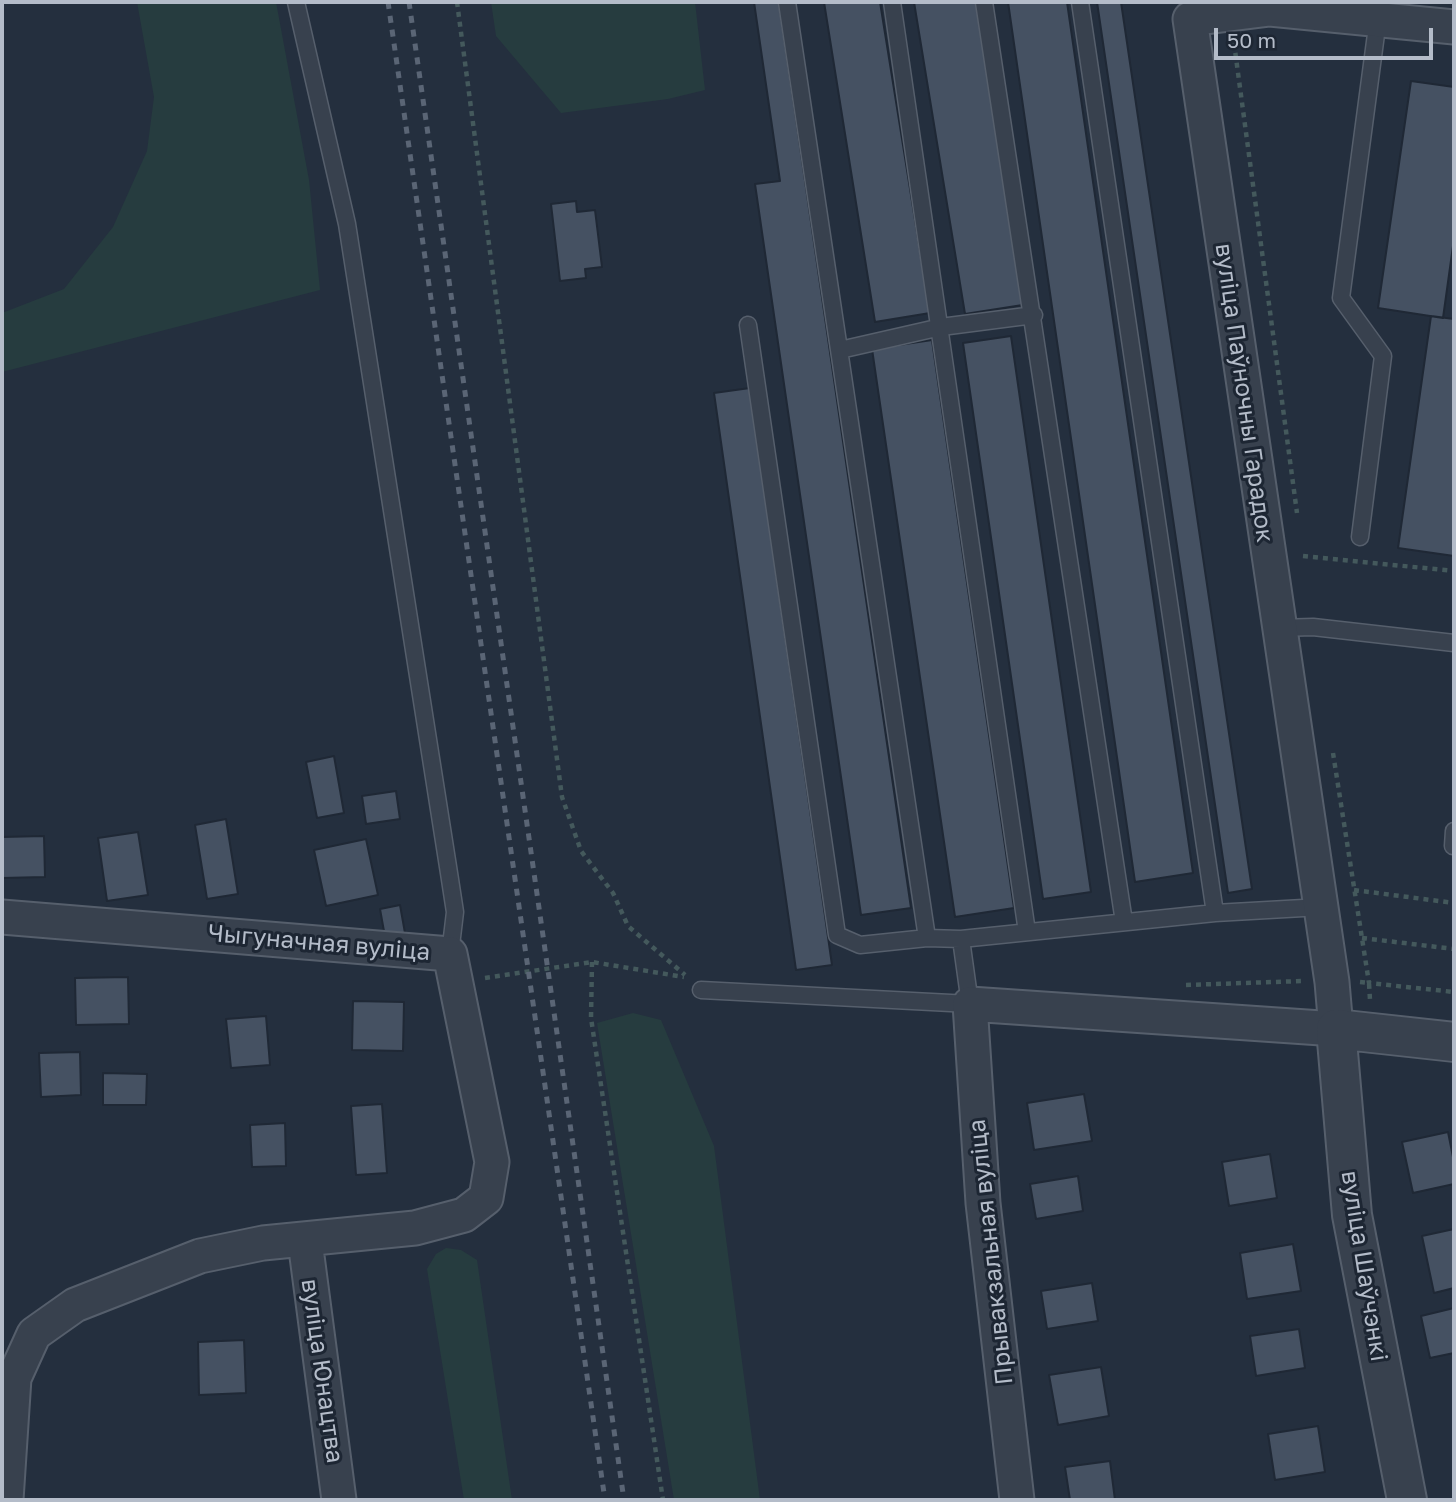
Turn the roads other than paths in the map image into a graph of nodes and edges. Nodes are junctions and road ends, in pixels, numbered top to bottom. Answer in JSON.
{"nodes":[{"id":1,"x":296,"y":2,"type":"edge"},
{"id":2,"x":787,"y":2,"type":"edge"},
{"id":3,"x":892,"y":2,"type":"edge"},
{"id":4,"x":984,"y":2,"type":"edge"},
{"id":5,"x":1080,"y":2,"type":"edge"},
{"id":6,"x":1270,"y":5,"type":"edge"},
{"id":7,"x":1189,"y":10,"type":"edge"},
{"id":8,"x":1378,"y":19,"type":"junction"},
{"id":9,"x":1454,"y":27,"type":"edge"},
{"id":10,"x":1034,"y":315,"type":"junction"},
{"id":11,"x":748,"y":325,"type":"dead end"},
{"id":12,"x":941,"y":327,"type":"junction"},
{"id":13,"x":840,"y":350,"type":"junction"},
{"id":14,"x":1360,"y":537,"type":"dead end"},
{"id":15,"x":1279,"y":628,"type":"junction"},
{"id":16,"x":1454,"y":642,"type":"edge"},
{"id":17,"x":1321,"y":907,"type":"junction"},
{"id":18,"x":1215,"y":913,"type":"junction"},
{"id":19,"x":2,"y":917,"type":"edge"},
{"id":20,"x":1124,"y":922,"type":"junction"},
{"id":21,"x":1027,"y":932,"type":"junction"},
{"id":22,"x":927,"y":937,"type":"junction"},
{"id":23,"x":961,"y":939,"type":"junction"},
{"id":24,"x":451,"y":967,"type":"junction"},
{"id":25,"x":701,"y":990,"type":"dead end"},
{"id":26,"x":970,"y":1004,"type":"junction"},
{"id":27,"x":1336,"y":1029,"type":"junction"},
{"id":28,"x":1454,"y":1042,"type":"edge"},
{"id":29,"x":305,"y":1241,"type":"junction"},
{"id":30,"x":6,"y":1500,"type":"edge"},
{"id":31,"x":339,"y":1500,"type":"edge"},
{"id":32,"x":1017,"y":1500,"type":"edge"},
{"id":33,"x":1407,"y":1500,"type":"edge"}],
"edges":[{"from":1,"to":24,"type":"lane"},
{"from":2,"to":13,"type":"lane"},
{"from":3,"to":12,"type":"lane"},
{"from":4,"to":10,"type":"lane"},
{"from":5,"to":18,"type":"lane"},
{"from":6,"to":7,"type":"street","name":"вуліца Паўночны Гарадок"},
{"from":6,"to":8,"type":"street","name":"вуліца Паўночны Гарадок"},
{"from":7,"to":15,"type":"street","name":"вуліца Паўночны Гарадок"},
{"from":8,"to":9,"type":"street","name":"вуліца Паўночны Гарадок"},
{"from":8,"to":14,"type":"lane"},
{"from":10,"to":12,"type":"lane"},
{"from":10,"to":20,"type":"lane"},
{"from":11,"to":22,"type":"lane"},
{"from":12,"to":13,"type":"lane"},
{"from":12,"to":21,"type":"lane"},
{"from":13,"to":22,"type":"lane"},
{"from":15,"to":16,"type":"lane"},
{"from":15,"to":17,"type":"street","name":"вуліца Паўночны Гарадок"},
{"from":17,"to":18,"type":"lane"},
{"from":17,"to":27,"type":"street","name":"вуліца Паўночны Гарадок"},
{"from":18,"to":20,"type":"lane"},
{"from":19,"to":24,"type":"street","name":"Чыгуначная вуліца"},
{"from":20,"to":21,"type":"lane"},
{"from":21,"to":23,"type":"lane"},
{"from":22,"to":23,"type":"lane"},
{"from":23,"to":26,"type":"lane"},
{"from":24,"to":29,"type":"street","name":"Чыгуначная вуліца"},
{"from":25,"to":26,"type":"lane"},
{"from":26,"to":27,"type":"street"},
{"from":26,"to":32,"type":"street","name":"Прывакзальная вуліца"},
{"from":27,"to":28,"type":"street"},
{"from":27,"to":33,"type":"street","name":"вуліца Шаўчэнкі"},
{"from":29,"to":30,"type":"street","name":"Чыгуначная вуліца"},
{"from":29,"to":31,"type":"street","name":"вуліца Юнацтва"}]}
